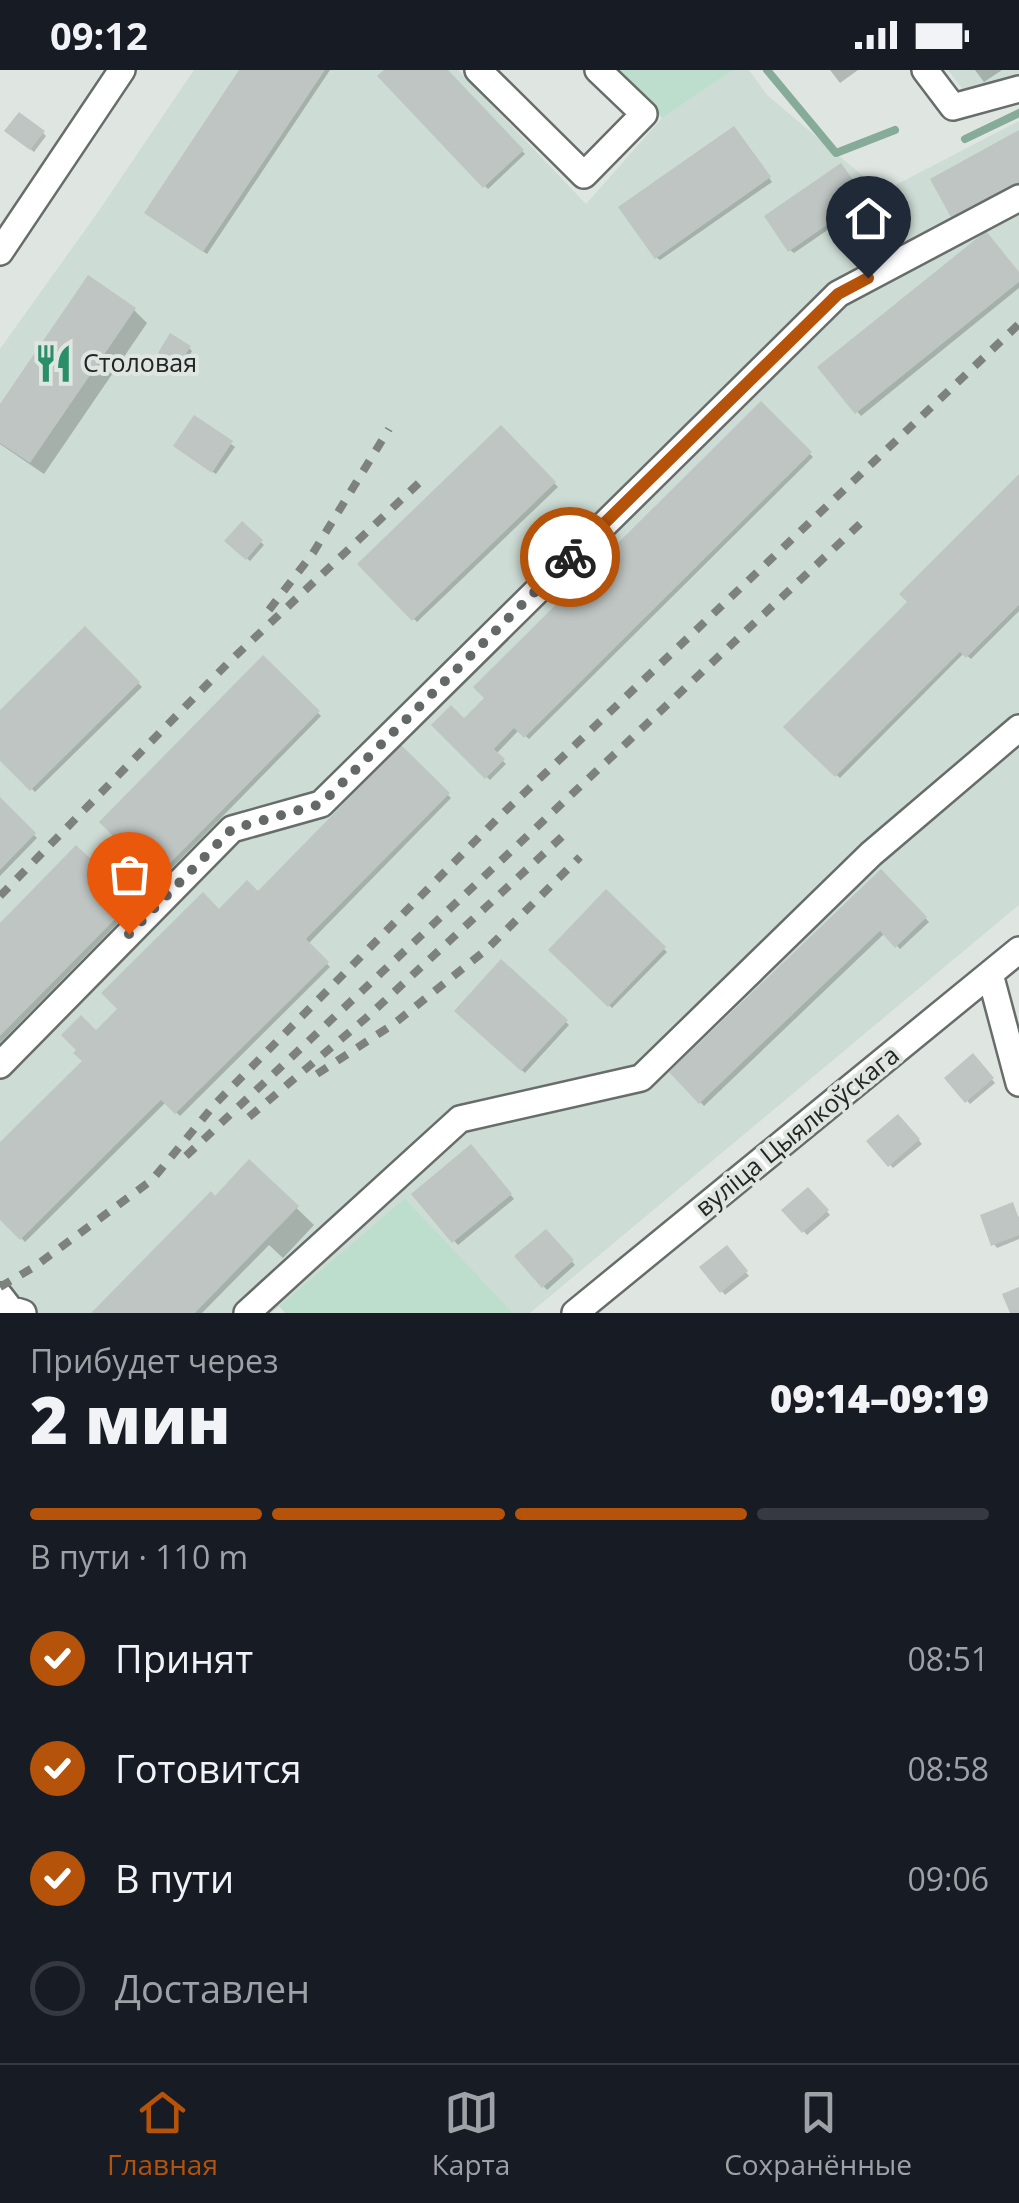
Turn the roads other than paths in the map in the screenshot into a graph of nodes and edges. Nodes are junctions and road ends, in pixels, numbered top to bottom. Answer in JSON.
{"nodes":[{"id":1,"x":122,"y":70,"type":"edge"},
{"id":2,"x":598,"y":70,"type":"edge"},
{"id":3,"x":926,"y":70,"type":"edge"},
{"id":4,"x":481,"y":71,"type":"edge"},
{"id":5,"x":1019,"y":89,"type":"edge"},
{"id":6,"x":1019,"y":198,"type":"edge"},
{"id":7,"x":0,"y":252,"type":"edge"},
{"id":8,"x":1019,"y":728,"type":"edge"},
{"id":9,"x":1019,"y":950,"type":"edge"},
{"id":10,"x":990,"y":974,"type":"junction"},
{"id":11,"x":0,"y":1064,"type":"edge"},
{"id":12,"x":1019,"y":1082,"type":"edge"},
{"id":13,"x":0,"y":1296,"type":"edge"},
{"id":14,"x":23,"y":1313,"type":"edge"},
{"id":15,"x":247,"y":1313,"type":"edge"},
{"id":16,"x":575,"y":1313,"type":"edge"}],
"edges":[{"from":1,"to":7,"type":"street"},
{"from":2,"to":4,"type":"street"},
{"from":3,"to":5,"type":"street"},
{"from":6,"to":11,"type":"street"},
{"from":8,"to":15,"type":"street"},
{"from":9,"to":10,"type":"street","name":"вуліца Цыялкоўскага"},
{"from":10,"to":12,"type":"street"},
{"from":10,"to":16,"type":"street","name":"вуліца Цыялкоўскага"},
{"from":13,"to":14,"type":"street"}]}
